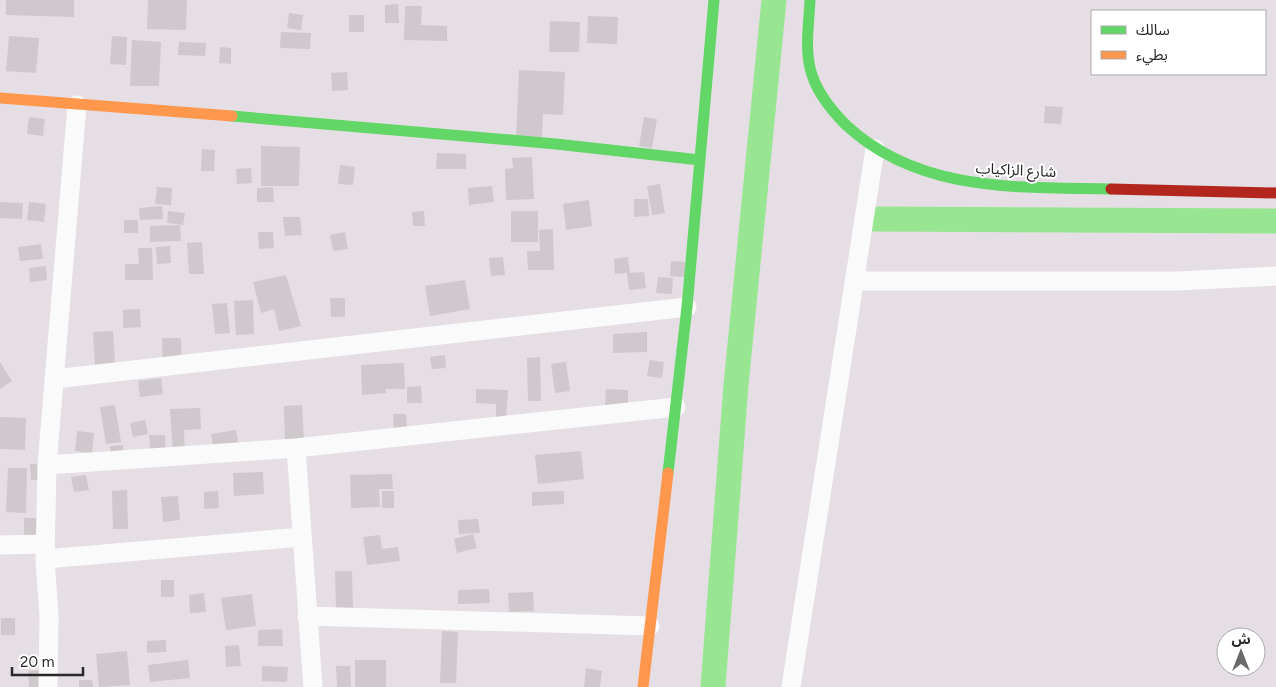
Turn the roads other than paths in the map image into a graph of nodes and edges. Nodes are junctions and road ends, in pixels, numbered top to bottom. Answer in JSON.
{"nodes":[{"id":1,"x":714,"y":0,"type":"edge"},
{"id":2,"x":810,"y":0,"type":"edge"},
{"id":3,"x":0,"y":98,"type":"edge"},
{"id":4,"x":77,"y":105,"type":"junction"},
{"id":5,"x":875,"y":150,"type":"junction"},
{"id":6,"x":700,"y":160,"type":"junction"},
{"id":7,"x":1276,"y":193,"type":"edge"},
{"id":8,"x":1276,"y":276,"type":"edge"},
{"id":9,"x":855,"y":281,"type":"junction"},
{"id":10,"x":687,"y":306,"type":"junction"},
{"id":11,"x":54,"y":379,"type":"junction"},
{"id":12,"x":676,"y":407,"type":"junction"},
{"id":13,"x":296,"y":448,"type":"junction"},
{"id":14,"x":47,"y":465,"type":"junction"},
{"id":15,"x":302,"y":537,"type":"junction"},
{"id":16,"x":0,"y":545,"type":"edge"},
{"id":17,"x":45,"y":552,"type":"junction"},
{"id":18,"x":308,"y":616,"type":"junction"},
{"id":19,"x":650,"y":626,"type":"junction"},
{"id":20,"x":48,"y":687,"type":"edge"},
{"id":21,"x":313,"y":687,"type":"edge"},
{"id":22,"x":643,"y":687,"type":"edge"},
{"id":23,"x":791,"y":687,"type":"edge"}],
"edges":[{"from":1,"to":6,"type":"street"},
{"from":2,"to":5,"type":"street","name":"شارع الزاكياب"},
{"from":3,"to":4,"type":"street"},
{"from":4,"to":6,"type":"street"},
{"from":4,"to":11,"type":"street"},
{"from":5,"to":7,"type":"street","name":"شارع الزاكياب"},
{"from":5,"to":9,"type":"street"},
{"from":6,"to":10,"type":"street"},
{"from":8,"to":9,"type":"street"},
{"from":9,"to":23,"type":"street"},
{"from":10,"to":11,"type":"street"},
{"from":10,"to":12,"type":"street"},
{"from":11,"to":14,"type":"street"},
{"from":12,"to":13,"type":"street"},
{"from":12,"to":19,"type":"street"},
{"from":13,"to":14,"type":"street"},
{"from":13,"to":15,"type":"street"},
{"from":14,"to":17,"type":"street"},
{"from":15,"to":17,"type":"street"},
{"from":15,"to":18,"type":"street"},
{"from":16,"to":17,"type":"street"},
{"from":17,"to":20,"type":"street"},
{"from":18,"to":19,"type":"street"},
{"from":18,"to":21,"type":"street"},
{"from":19,"to":22,"type":"street"}]}
